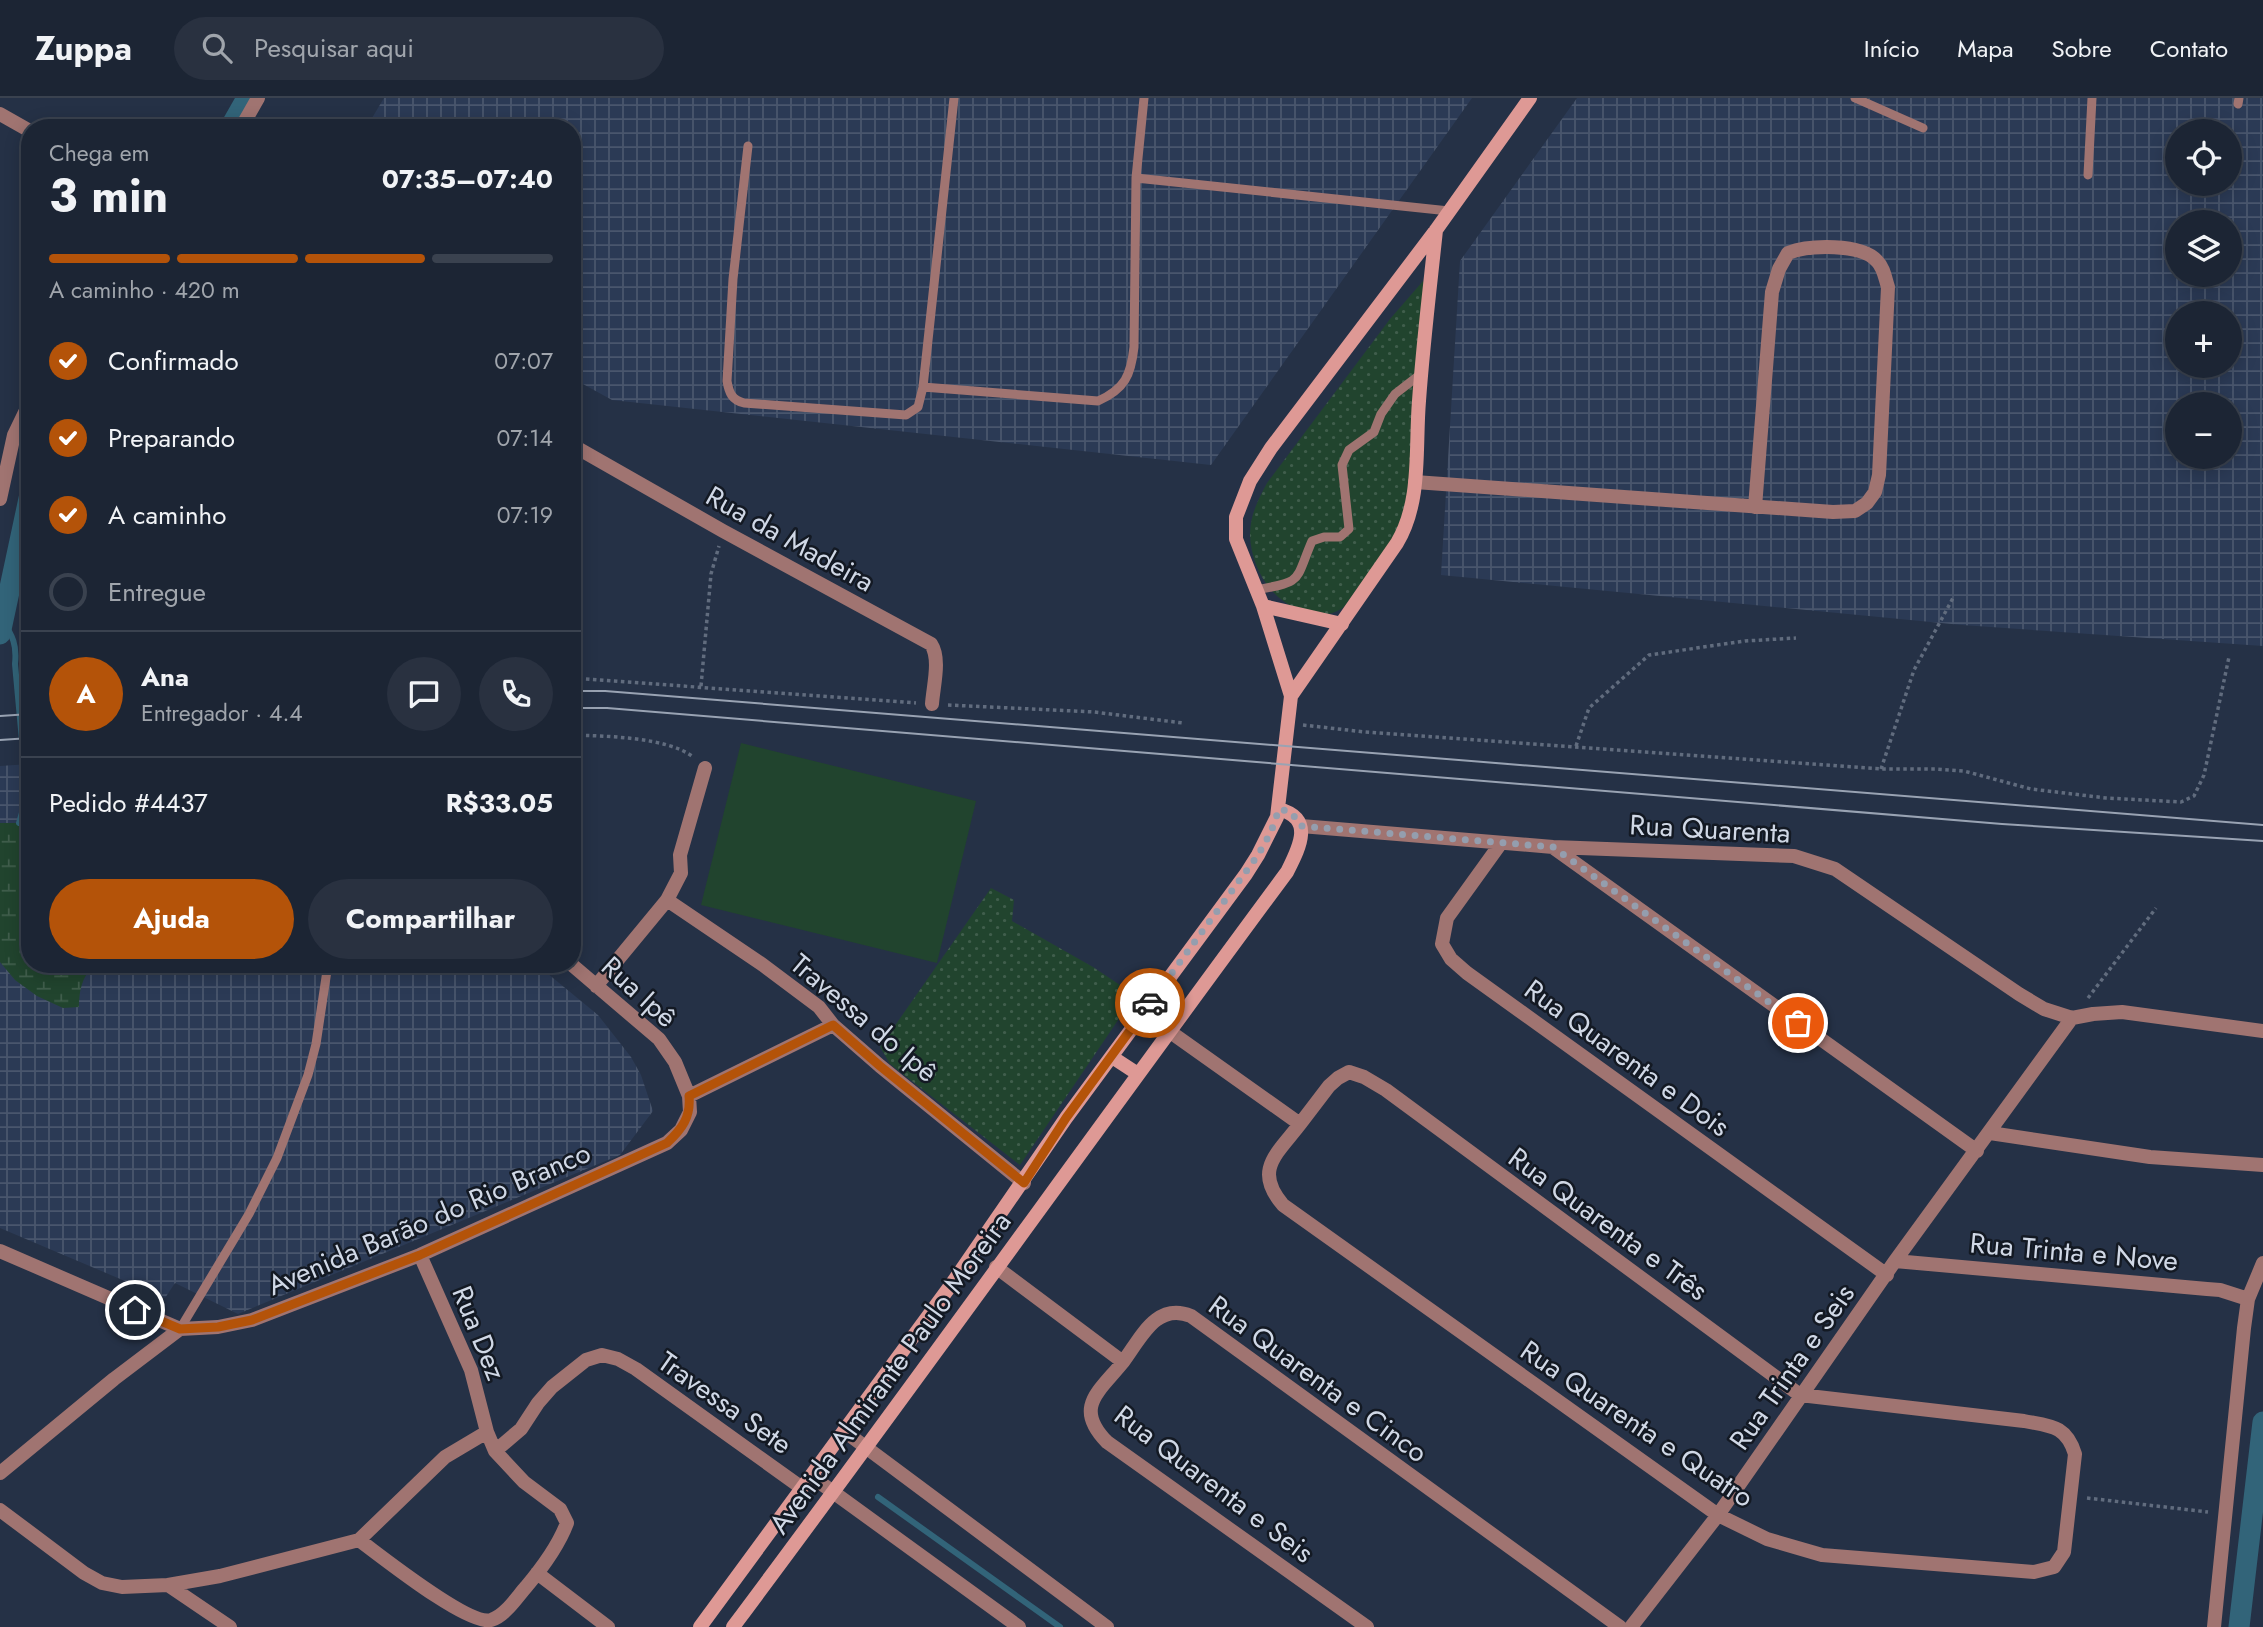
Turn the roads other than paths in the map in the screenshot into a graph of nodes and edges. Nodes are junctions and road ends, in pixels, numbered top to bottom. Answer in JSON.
{"nodes":[{"id":1,"x":258,"y":98,"type":"edge"},
{"id":2,"x":954,"y":98,"type":"edge"},
{"id":3,"x":1144,"y":98,"type":"edge"},
{"id":4,"x":1530,"y":98,"type":"edge"},
{"id":5,"x":1854,"y":98,"type":"edge"},
{"id":6,"x":2092,"y":98,"type":"edge"},
{"id":7,"x":0,"y":114,"type":"edge"},
{"id":8,"x":246,"y":119,"type":"edge"},
{"id":9,"x":21,"y":126,"type":"edge"},
{"id":10,"x":1923,"y":128,"type":"dead end"},
{"id":11,"x":748,"y":146,"type":"dead end"},
{"id":12,"x":2088,"y":174,"type":"dead end"},
{"id":13,"x":1136,"y":178,"type":"junction"},
{"id":14,"x":1449,"y":212,"type":"junction"},
{"id":15,"x":1436,"y":230,"type":"junction"},
{"id":16,"x":1422,"y":373,"type":"junction"},
{"id":17,"x":923,"y":387,"type":"junction"},
{"id":18,"x":21,"y":422,"type":"edge"},
{"id":19,"x":581,"y":450,"type":"edge"},
{"id":20,"x":1415,"y":482,"type":"junction"},
{"id":21,"x":0,"y":495,"type":"edge"},
{"id":22,"x":1755,"y":507,"type":"junction"},
{"id":23,"x":1256,"y":590,"type":"junction"},
{"id":24,"x":1263,"y":606,"type":"junction"},
{"id":25,"x":1342,"y":624,"type":"junction"},
{"id":26,"x":1291,"y":696,"type":"junction"},
{"id":27,"x":932,"y":704,"type":"road end"},
{"id":28,"x":705,"y":768,"type":"road end"},
{"id":29,"x":1279,"y":809,"type":"junction"},
{"id":30,"x":1301,"y":826,"type":"junction"},
{"id":31,"x":1501,"y":843,"type":"junction"},
{"id":32,"x":1553,"y":847,"type":"junction"},
{"id":33,"x":667,"y":900,"type":"junction"},
{"id":34,"x":327,"y":973,"type":"edge"},
{"id":35,"x":581,"y":973,"type":"edge"},
{"id":36,"x":596,"y":986,"type":"junction"},
{"id":37,"x":2072,"y":1018,"type":"junction"},
{"id":38,"x":833,"y":1025,"type":"junction"},
{"id":39,"x":1169,"y":1031,"type":"junction"},
{"id":40,"x":2263,"y":1031,"type":"edge"},
{"id":41,"x":1112,"y":1057,"type":"junction"},
{"id":42,"x":1138,"y":1074,"type":"junction"},
{"id":43,"x":689,"y":1096,"type":"junction"},
{"id":44,"x":1300,"y":1124,"type":"junction"},
{"id":45,"x":1990,"y":1133,"type":"junction"},
{"id":46,"x":1977,"y":1150,"type":"junction"},
{"id":47,"x":2263,"y":1165,"type":"edge"},
{"id":48,"x":1024,"y":1183,"type":"junction"},
{"id":49,"x":0,"y":1251,"type":"edge"},
{"id":50,"x":420,"y":1255,"type":"junction"},
{"id":51,"x":1895,"y":1261,"type":"junction"},
{"id":52,"x":2263,"y":1263,"type":"edge"},
{"id":53,"x":996,"y":1267,"type":"junction"},
{"id":54,"x":1887,"y":1275,"type":"junction"},
{"id":55,"x":2248,"y":1299,"type":"junction"},
{"id":56,"x":180,"y":1329,"type":"junction"},
{"id":57,"x":1123,"y":1362,"type":"junction"},
{"id":58,"x":1800,"y":1395,"type":"junction"},
{"id":59,"x":844,"y":1431,"type":"junction"},
{"id":60,"x":486,"y":1432,"type":"junction"},
{"id":61,"x":2070,"y":1439,"type":"joint"},
{"id":62,"x":866,"y":1449,"type":"junction"},
{"id":63,"x":495,"y":1451,"type":"junction"},
{"id":64,"x":0,"y":1473,"type":"edge"},
{"id":65,"x":807,"y":1482,"type":"junction"},
{"id":66,"x":834,"y":1493,"type":"junction"},
{"id":67,"x":0,"y":1510,"type":"edge"},
{"id":68,"x":1718,"y":1516,"type":"junction"},
{"id":69,"x":359,"y":1540,"type":"junction"},
{"id":70,"x":537,"y":1573,"type":"junction"},
{"id":71,"x":169,"y":1585,"type":"junction"},
{"id":72,"x":230,"y":1627,"type":"edge"},
{"id":73,"x":608,"y":1627,"type":"edge"},
{"id":74,"x":700,"y":1627,"type":"edge"},
{"id":75,"x":733,"y":1627,"type":"edge"},
{"id":76,"x":1019,"y":1627,"type":"edge"},
{"id":77,"x":1107,"y":1627,"type":"edge"},
{"id":78,"x":1367,"y":1627,"type":"edge"},
{"id":79,"x":1620,"y":1627,"type":"edge"},
{"id":80,"x":1631,"y":1627,"type":"edge"},
{"id":81,"x":2214,"y":1627,"type":"edge"}],
"edges":[{"from":1,"to":8,"type":"street"},
{"from":2,"to":17,"type":"lane"},
{"from":3,"to":13,"type":"lane"},
{"from":4,"to":14,"type":"main road","name":"Avenida Almirante Paulo Moreira"},
{"from":5,"to":10,"type":"lane"},
{"from":6,"to":12,"type":"lane"},
{"from":7,"to":9,"type":"street"},
{"from":11,"to":17,"type":"lane"},
{"from":13,"to":14,"type":"lane"},
{"from":13,"to":17,"type":"lane"},
{"from":14,"to":15,"type":"main road","name":"Avenida Almirante Paulo Moreira"},
{"from":15,"to":16,"type":"main road","name":"Avenida Almirante Paulo Moreira"},
{"from":15,"to":23,"type":"main road","name":"Avenida Almirante Paulo Moreira"},
{"from":16,"to":20,"type":"main road","name":"Avenida Almirante Paulo Moreira"},
{"from":16,"to":23,"type":"lane"},
{"from":18,"to":21,"type":"street"},
{"from":19,"to":27,"type":"street","name":"Rua da Madeira"},
{"from":20,"to":22,"type":"street"},
{"from":20,"to":25,"type":"main road","name":"Avenida Almirante Paulo Moreira"},
{"from":22,"to":22,"type":"street"},
{"from":23,"to":24,"type":"main road","name":"Avenida Almirante Paulo Moreira"},
{"from":24,"to":25,"type":"main road"},
{"from":24,"to":26,"type":"main road","name":"Avenida Almirante Paulo Moreira"},
{"from":25,"to":26,"type":"main road","name":"Avenida Almirante Paulo Moreira"},
{"from":26,"to":29,"type":"main road","name":"Avenida Almirante Paulo Moreira"},
{"from":28,"to":33,"type":"street"},
{"from":29,"to":30,"type":"main road"},
{"from":29,"to":41,"type":"main road","name":"Avenida Almirante Paulo Moreira"},
{"from":30,"to":31,"type":"street","name":"Rua Quarenta"},
{"from":30,"to":39,"type":"main road","name":"Avenida Almirante Paulo Moreira"},
{"from":31,"to":32,"type":"street","name":"Rua Quarenta"},
{"from":31,"to":54,"type":"street","name":"Rua Quarenta e Dois"},
{"from":32,"to":37,"type":"street","name":"Rua Quarenta"},
{"from":32,"to":46,"type":"street"},
{"from":33,"to":36,"type":"street"},
{"from":33,"to":38,"type":"street","name":"Travessa do Ipê"},
{"from":34,"to":56,"type":"lane"},
{"from":35,"to":36,"type":"street","name":"Rua Ipê"},
{"from":36,"to":43,"type":"street","name":"Rua Ipê"},
{"from":37,"to":40,"type":"street"},
{"from":37,"to":45,"type":"street","name":"Rua Trinta e Seis"},
{"from":38,"to":43,"type":"street"},
{"from":38,"to":48,"type":"street","name":"Travessa do Ipê"},
{"from":39,"to":42,"type":"main road","name":"Avenida Almirante Paulo Moreira"},
{"from":39,"to":44,"type":"street"},
{"from":41,"to":42,"type":"main road"},
{"from":41,"to":48,"type":"main road","name":"Avenida Almirante Paulo Moreira"},
{"from":42,"to":53,"type":"main road","name":"Avenida Almirante Paulo Moreira"},
{"from":43,"to":50,"type":"street","name":"Avenida Barão do Rio Branco"},
{"from":44,"to":58,"type":"street","name":"Rua Quarenta e Três"},
{"from":44,"to":68,"type":"street","name":"Rua Quarenta e Quatro"},
{"from":45,"to":46,"type":"street","name":"Rua Trinta e Seis"},
{"from":45,"to":47,"type":"street"},
{"from":46,"to":51,"type":"street","name":"Rua Trinta e Seis"},
{"from":48,"to":59,"type":"main road","name":"Avenida Almirante Paulo Moreira"},
{"from":49,"to":56,"type":"street"},
{"from":50,"to":56,"type":"street","name":"Avenida Barão do Rio Branco"},
{"from":50,"to":60,"type":"street","name":"Rua Dez"},
{"from":51,"to":54,"type":"street","name":"Rua Trinta e Seis"},
{"from":51,"to":55,"type":"street","name":"Rua Trinta e Nove"},
{"from":52,"to":55,"type":"street"},
{"from":53,"to":57,"type":"street"},
{"from":53,"to":62,"type":"main road","name":"Avenida Almirante Paulo Moreira"},
{"from":54,"to":58,"type":"street","name":"Rua Trinta e Seis"},
{"from":55,"to":81,"type":"street"},
{"from":56,"to":64,"type":"street"},
{"from":57,"to":78,"type":"street","name":"Rua Quarenta e Seis"},
{"from":57,"to":79,"type":"street","name":"Rua Quarenta e Cinco"},
{"from":58,"to":61,"type":"street","name":"Rua Quarenta e Três"},
{"from":58,"to":68,"type":"street","name":"Rua Trinta e Seis"},
{"from":59,"to":62,"type":"street"},
{"from":59,"to":65,"type":"main road","name":"Avenida Almirante Paulo Moreira"},
{"from":60,"to":63,"type":"street","name":"Rua Dez"},
{"from":60,"to":69,"type":"street"},
{"from":61,"to":68,"type":"street","name":"Rua Quarenta e Quatro"},
{"from":62,"to":66,"type":"main road","name":"Avenida Almirante Paulo Moreira"},
{"from":62,"to":77,"type":"street"},
{"from":63,"to":65,"type":"street","name":"Travessa Sete"},
{"from":63,"to":70,"type":"street","name":"Rua Dez"},
{"from":65,"to":66,"type":"street","name":"Travessa Sete"},
{"from":65,"to":74,"type":"main road","name":"Avenida Almirante Paulo Moreira"},
{"from":66,"to":75,"type":"main road","name":"Avenida Almirante Paulo Moreira"},
{"from":66,"to":76,"type":"street","name":"Travessa Sete"},
{"from":67,"to":71,"type":"street"},
{"from":68,"to":80,"type":"street","name":"Rua Trinta e Seis"},
{"from":69,"to":70,"type":"street"},
{"from":69,"to":71,"type":"street"},
{"from":70,"to":73,"type":"street"},
{"from":71,"to":72,"type":"street"}]}
